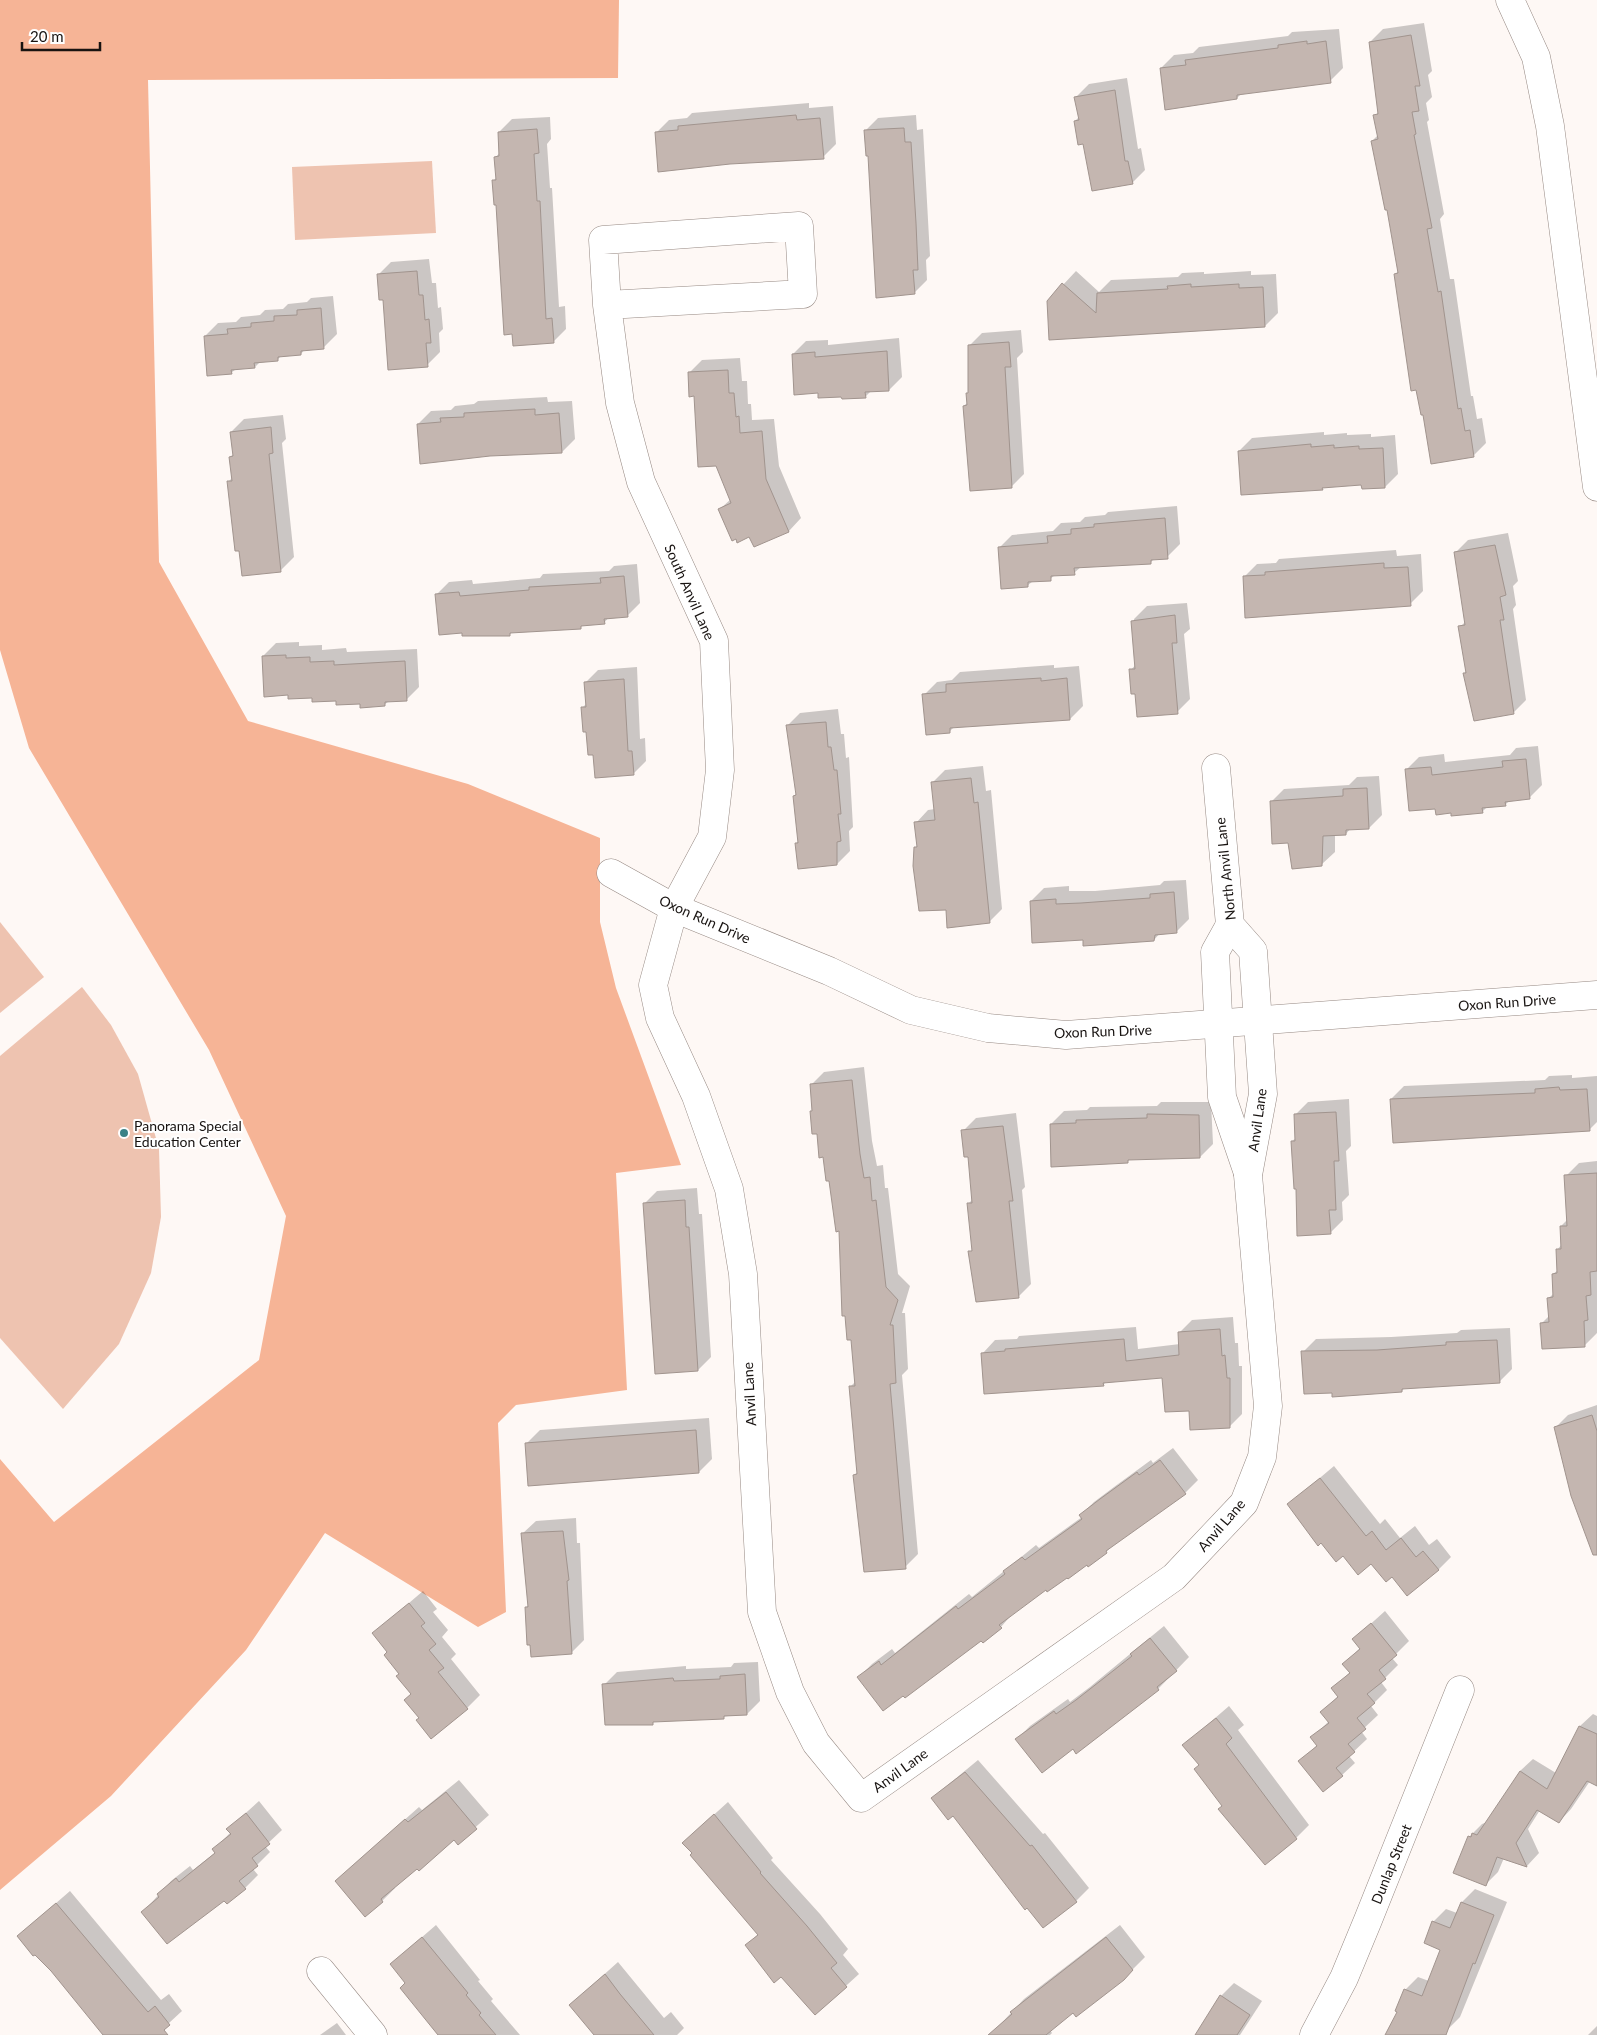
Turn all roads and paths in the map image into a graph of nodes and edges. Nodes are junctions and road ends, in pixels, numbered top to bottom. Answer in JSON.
{"nodes":[{"id":1,"x":1510,"y":0,"type":"edge"},
{"id":2,"x":607,"y":305,"type":"junction"},
{"id":3,"x":1597,"y":487,"type":"edge"},
{"id":4,"x":1216,"y":768,"type":"dead end"},
{"id":5,"x":611,"y":873,"type":"dead end"},
{"id":6,"x":674,"y":908,"type":"junction"},
{"id":7,"x":1230,"y":925,"type":"junction"},
{"id":8,"x":1597,"y":995,"type":"edge"},
{"id":9,"x":1258,"y":1022,"type":"junction"},
{"id":10,"x":1218,"y":1024,"type":"junction"},
{"id":11,"x":1248,"y":1175,"type":"junction"},
{"id":12,"x":1460,"y":1690,"type":"dead end"},
{"id":13,"x":321,"y":1971,"type":"dead end"},
{"id":14,"x":373,"y":2035,"type":"edge"},
{"id":15,"x":1314,"y":2035,"type":"edge"}],
"edges":[{"from":1,"to":3,"type":"street"},
{"from":2,"to":2,"type":"street","name":"South Anvil Lane"},
{"from":2,"to":6,"type":"street","name":"South Anvil Lane"},
{"from":4,"to":7,"type":"street","name":"North Anvil Lane"},
{"from":5,"to":6,"type":"street","name":"Oxon Run Drive"},
{"from":6,"to":10,"type":"street","name":"Oxon Run Drive"},
{"from":6,"to":11,"type":"street","name":"Anvil Lane"},
{"from":7,"to":9,"type":"street","name":"North Anvil Lane"},
{"from":7,"to":10,"type":"street"},
{"from":8,"to":9,"type":"street","name":"Oxon Run Drive"},
{"from":9,"to":10,"type":"street","name":"Oxon Run Drive"},
{"from":9,"to":11,"type":"street","name":"Anvil Lane"},
{"from":10,"to":11,"type":"street"},
{"from":12,"to":15,"type":"street","name":"Dunlap Street"},
{"from":13,"to":14,"type":"street"}]}
